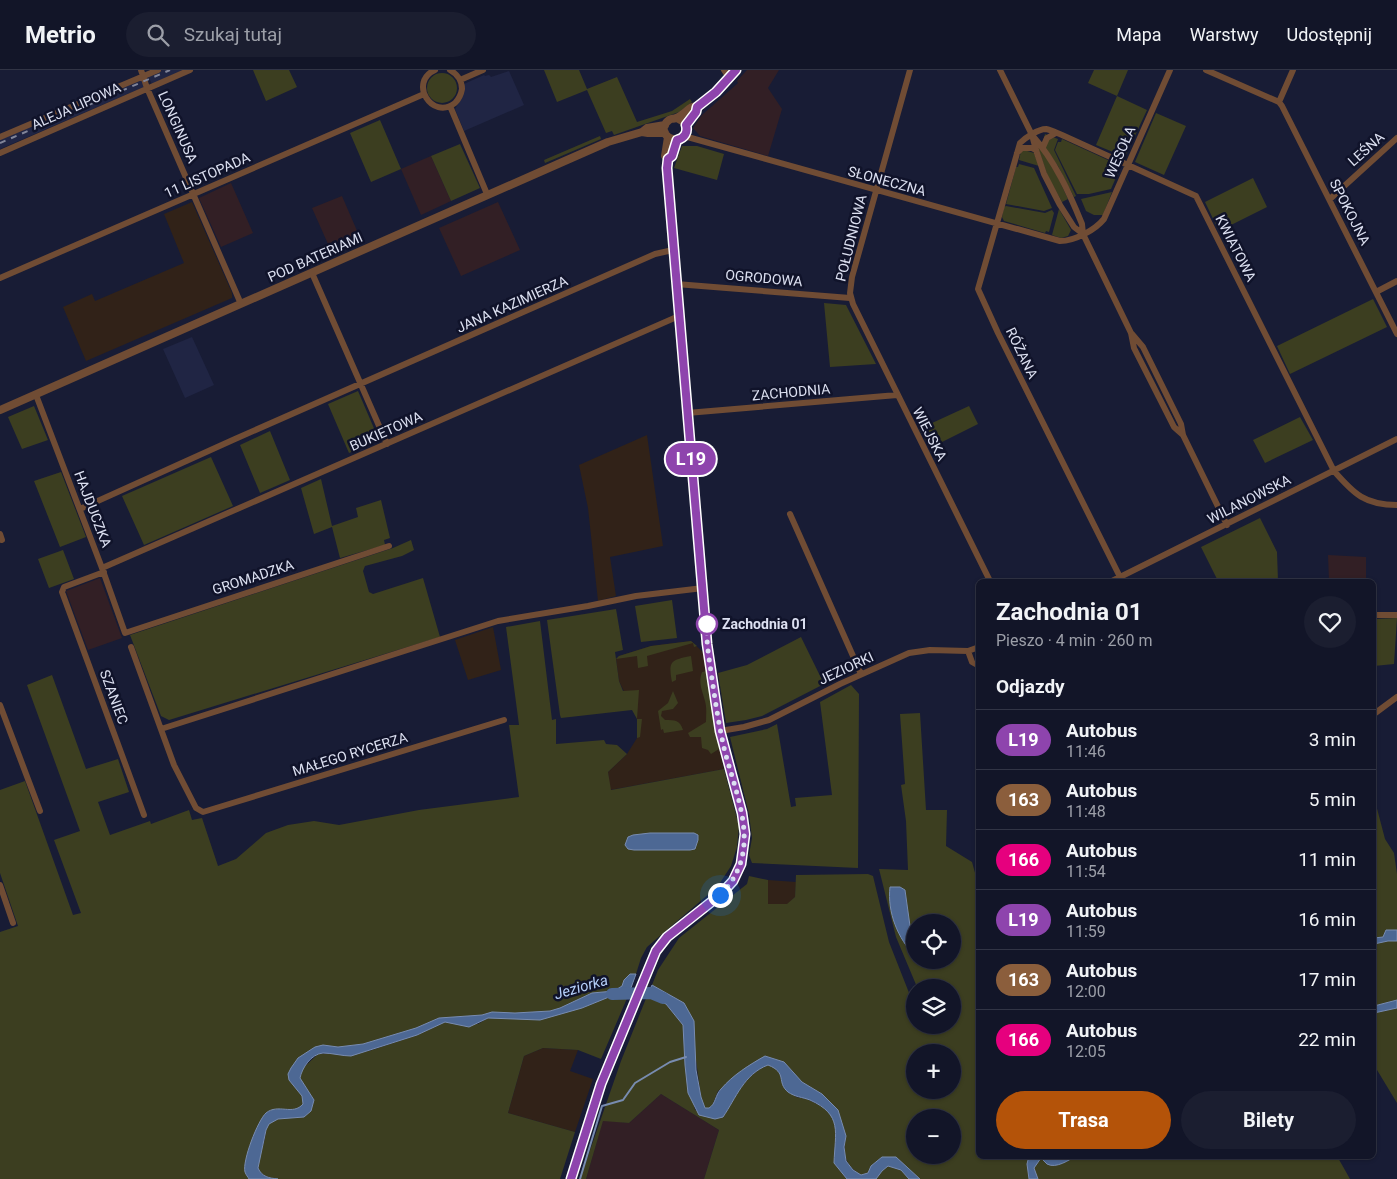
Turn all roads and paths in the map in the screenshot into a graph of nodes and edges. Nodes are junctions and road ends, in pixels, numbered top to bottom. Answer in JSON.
{"nodes":[{"id":1,"x":158,"y":70,"type":"edge"},
{"id":2,"x":190,"y":70,"type":"edge"},
{"id":3,"x":434,"y":70,"type":"edge"},
{"id":4,"x":450,"y":70,"type":"edge"},
{"id":5,"x":483,"y":70,"type":"edge"},
{"id":6,"x":724,"y":70,"type":"edge"},
{"id":7,"x":736,"y":70,"type":"edge"},
{"id":8,"x":910,"y":70,"type":"edge"},
{"id":9,"x":1000,"y":70,"type":"edge"},
{"id":10,"x":1170,"y":70,"type":"edge"},
{"id":11,"x":1206,"y":70,"type":"edge"},
{"id":12,"x":1293,"y":70,"type":"edge"},
{"id":13,"x":142,"y":74,"type":"edge"},
{"id":14,"x":730,"y":78,"type":"junction"},
{"id":15,"x":460,"y":80,"type":"junction"},
{"id":16,"x":147,"y":88,"type":"junction"},
{"id":17,"x":424,"y":94,"type":"junction"},
{"id":18,"x":1279,"y":102,"type":"junction"},
{"id":19,"x":450,"y":106,"type":"junction"},
{"id":20,"x":697,"y":107,"type":"junction"},
{"id":21,"x":677,"y":118,"type":"junction"},
{"id":22,"x":686,"y":125,"type":"junction"},
{"id":23,"x":666,"y":132,"type":"junction"},
{"id":24,"x":1056,"y":133,"type":"junction"},
{"id":25,"x":1032,"y":135,"type":"junction"},
{"id":26,"x":0,"y":137,"type":"edge"},
{"id":27,"x":681,"y":138,"type":"junction"},
{"id":28,"x":1397,"y":138,"type":"edge"},
{"id":29,"x":1043,"y":147,"type":"junction"},
{"id":30,"x":1036,"y":150,"type":"junction"},
{"id":31,"x":0,"y":153,"type":"edge"},
{"id":32,"x":1016,"y":156,"type":"junction"},
{"id":33,"x":668,"y":159,"type":"junction"},
{"id":34,"x":1128,"y":164,"type":"junction"},
{"id":35,"x":876,"y":191,"type":"junction"},
{"id":36,"x":194,"y":194,"type":"junction"},
{"id":37,"x":487,"y":194,"type":"junction"},
{"id":38,"x":1330,"y":199,"type":"junction"},
{"id":39,"x":996,"y":223,"type":"junction"},
{"id":40,"x":1083,"y":234,"type":"junction"},
{"id":41,"x":673,"y":250,"type":"junction"},
{"id":42,"x":312,"y":273,"type":"junction"},
{"id":43,"x":0,"y":278,"type":"edge"},
{"id":44,"x":1397,"y":281,"type":"edge"},
{"id":45,"x":676,"y":284,"type":"junction"},
{"id":46,"x":1376,"y":292,"type":"junction"},
{"id":47,"x":850,"y":298,"type":"junction"},
{"id":48,"x":241,"y":304,"type":"junction"},
{"id":49,"x":679,"y":316,"type":"junction"},
{"id":50,"x":1131,"y":333,"type":"junction"},
{"id":51,"x":1397,"y":334,"type":"edge"},
{"id":52,"x":1159,"y":379,"type":"junction"},
{"id":53,"x":1152,"y":382,"type":"junction"},
{"id":54,"x":361,"y":384,"type":"junction"},
{"id":55,"x":36,"y":395,"type":"junction"},
{"id":56,"x":897,"y":395,"type":"junction"},
{"id":57,"x":0,"y":410,"type":"edge"},
{"id":58,"x":687,"y":414,"type":"junction"},
{"id":59,"x":1182,"y":435,"type":"junction"},
{"id":60,"x":1397,"y":439,"type":"edge"},
{"id":61,"x":387,"y":444,"type":"junction"},
{"id":62,"x":1334,"y":471,"type":"junction"},
{"id":63,"x":1397,"y":505,"type":"edge"},
{"id":64,"x":80,"y":509,"type":"junction"},
{"id":65,"x":790,"y":514,"type":"dead end"},
{"id":66,"x":1227,"y":525,"type":"junction"},
{"id":67,"x":389,"y":546,"type":"dead end"},
{"id":68,"x":103,"y":570,"type":"junction"},
{"id":69,"x":989,"y":579,"type":"edge"},
{"id":70,"x":1121,"y":579,"type":"edge"},
{"id":71,"x":64,"y":587,"type":"joint"},
{"id":72,"x":703,"y":588,"type":"junction"},
{"id":73,"x":1376,"y":615,"type":"edge"},
{"id":74,"x":1397,"y":615,"type":"edge"},
{"id":75,"x":125,"y":633,"type":"joint"},
{"id":76,"x":131,"y":647,"type":"dead end"},
{"id":77,"x":976,"y":649,"type":"edge"},
{"id":78,"x":968,"y":651,"type":"junction"},
{"id":79,"x":976,"y":664,"type":"edge"},
{"id":80,"x":861,"y":674,"type":"junction"},
{"id":81,"x":1397,"y":697,"type":"edge"},
{"id":82,"x":0,"y":705,"type":"edge"},
{"id":83,"x":1376,"y":713,"type":"edge"},
{"id":84,"x":504,"y":720,"type":"dead end"},
{"id":85,"x":161,"y":729,"type":"junction"},
{"id":86,"x":720,"y":731,"type":"junction"},
{"id":87,"x":40,"y":811,"type":"dead end"},
{"id":88,"x":144,"y":815,"type":"dead end"},
{"id":89,"x":0,"y":884,"type":"edge"},
{"id":90,"x":12,"y":923,"type":"dead end"},
{"id":91,"x":572,"y":1179,"type":"edge"}],
"edges":[{"from":1,"to":13,"type":"street","name":"ALEJA LIPOWA"},
{"from":2,"to":16,"type":"street","name":"ALEJA LIPOWA"},
{"from":3,"to":17,"type":"street"},
{"from":4,"to":15,"type":"street"},
{"from":5,"to":15,"type":"street"},
{"from":6,"to":14,"type":"street"},
{"from":7,"to":14,"type":"street"},
{"from":8,"to":35,"type":"street","name":"POŁUDNIOWA"},
{"from":9,"to":25,"type":"street"},
{"from":10,"to":34,"type":"street","name":"WESOŁA"},
{"from":11,"to":18,"type":"street"},
{"from":12,"to":18,"type":"street"},
{"from":13,"to":16,"type":"street","name":"LONGINUSA"},
{"from":13,"to":26,"type":"street","name":"ALEJA LIPOWA"},
{"from":14,"to":20,"type":"street"},
{"from":15,"to":19,"type":"street"},
{"from":16,"to":31,"type":"street","name":"ALEJA LIPOWA"},
{"from":16,"to":36,"type":"street","name":"LONGINUSA"},
{"from":17,"to":19,"type":"street"},
{"from":17,"to":36,"type":"street","name":"11 LISTOPADA"},
{"from":18,"to":38,"type":"street","name":"SPOKOJNA"},
{"from":19,"to":37,"type":"street"},
{"from":20,"to":21,"type":"street"},
{"from":20,"to":22,"type":"street"},
{"from":21,"to":22,"type":"street"},
{"from":21,"to":23,"type":"street"},
{"from":22,"to":27,"type":"street"},
{"from":23,"to":27,"type":"street","name":"POD BATERIAMI"},
{"from":23,"to":33,"type":"street"},
{"from":23,"to":37,"type":"street","name":"POD BATERIAMI"},
{"from":24,"to":25,"type":"street","name":"KWIATOWA"},
{"from":24,"to":29,"type":"street"},
{"from":24,"to":34,"type":"street","name":"KWIATOWA"},
{"from":25,"to":29,"type":"street"},
{"from":25,"to":30,"type":"street"},
{"from":25,"to":32,"type":"street","name":"RÓŻANA"},
{"from":27,"to":33,"type":"street"},
{"from":27,"to":35,"type":"street","name":"SŁONECZNA"},
{"from":28,"to":38,"type":"street","name":"LEŚNA"},
{"from":29,"to":40,"type":"street"},
{"from":30,"to":32,"type":"street"},
{"from":30,"to":40,"type":"street"},
{"from":32,"to":39,"type":"street","name":"RÓŻANA"},
{"from":33,"to":41,"type":"street"},
{"from":34,"to":40,"type":"street","name":"WESOŁA"},
{"from":34,"to":62,"type":"street","name":"KWIATOWA"},
{"from":35,"to":39,"type":"street","name":"SŁONECZNA"},
{"from":35,"to":47,"type":"street","name":"POŁUDNIOWA"},
{"from":36,"to":43,"type":"street","name":"11 LISTOPADA"},
{"from":36,"to":48,"type":"street","name":"LONGINUSA"},
{"from":37,"to":42,"type":"street","name":"POD BATERIAMI"},
{"from":38,"to":46,"type":"street","name":"SPOKOJNA"},
{"from":39,"to":40,"type":"street","name":"SŁONECZNA"},
{"from":39,"to":70,"type":"street","name":"RÓŻANA"},
{"from":40,"to":50,"type":"street"},
{"from":41,"to":45,"type":"street"},
{"from":41,"to":54,"type":"street","name":"JANA KAZIMIERZA"},
{"from":42,"to":48,"type":"street","name":"POD BATERIAMI"},
{"from":42,"to":54,"type":"street"},
{"from":44,"to":46,"type":"street"},
{"from":45,"to":47,"type":"street","name":"OGRODOWA"},
{"from":45,"to":49,"type":"street"},
{"from":46,"to":51,"type":"street","name":"SPOKOJNA"},
{"from":47,"to":56,"type":"street","name":"WIEJSKA"},
{"from":48,"to":55,"type":"street","name":"POD BATERIAMI"},
{"from":49,"to":58,"type":"street"},
{"from":49,"to":61,"type":"street","name":"BUKIETOWA"},
{"from":50,"to":52,"type":"street"},
{"from":50,"to":53,"type":"street"},
{"from":52,"to":53,"type":"street"},
{"from":52,"to":59,"type":"street"},
{"from":53,"to":59,"type":"street"},
{"from":54,"to":61,"type":"street"},
{"from":54,"to":64,"type":"street","name":"JANA KAZIMIERZA"},
{"from":55,"to":57,"type":"street","name":"POD BATERIAMI"},
{"from":55,"to":64,"type":"street","name":"HAJDUCZKA"},
{"from":56,"to":58,"type":"street","name":"ZACHODNIA"},
{"from":56,"to":69,"type":"street","name":"WIEJSKA"},
{"from":58,"to":72,"type":"street"},
{"from":59,"to":66,"type":"street"},
{"from":60,"to":62,"type":"street","name":"WILANOWSKA"},
{"from":61,"to":68,"type":"street","name":"BUKIETOWA"},
{"from":62,"to":63,"type":"street","name":"KWIATOWA"},
{"from":62,"to":66,"type":"street","name":"WILANOWSKA"},
{"from":64,"to":68,"type":"street","name":"HAJDUCZKA"},
{"from":65,"to":80,"type":"street"},
{"from":66,"to":70,"type":"street","name":"WILANOWSKA"},
{"from":67,"to":75,"type":"street","name":"GROMADZKA"},
{"from":68,"to":71,"type":"street","name":"BUKIETOWA"},
{"from":68,"to":75,"type":"street","name":"HAJDUCZKA"},
{"from":71,"to":88,"type":"street","name":"SZANIEC"},
{"from":72,"to":85,"type":"street"},
{"from":72,"to":86,"type":"street"},
{"from":73,"to":74,"type":"street"},
{"from":76,"to":85,"type":"street"},
{"from":77,"to":78,"type":"street"},
{"from":78,"to":79,"type":"street"},
{"from":78,"to":80,"type":"street","name":"JEZIORKI"},
{"from":80,"to":86,"type":"street","name":"JEZIORKI"},
{"from":81,"to":83,"type":"street"},
{"from":82,"to":87,"type":"street"},
{"from":84,"to":85,"type":"street","name":"MAŁEGO RYCERZA"},
{"from":86,"to":91,"type":"street"},
{"from":89,"to":90,"type":"street"}]}
